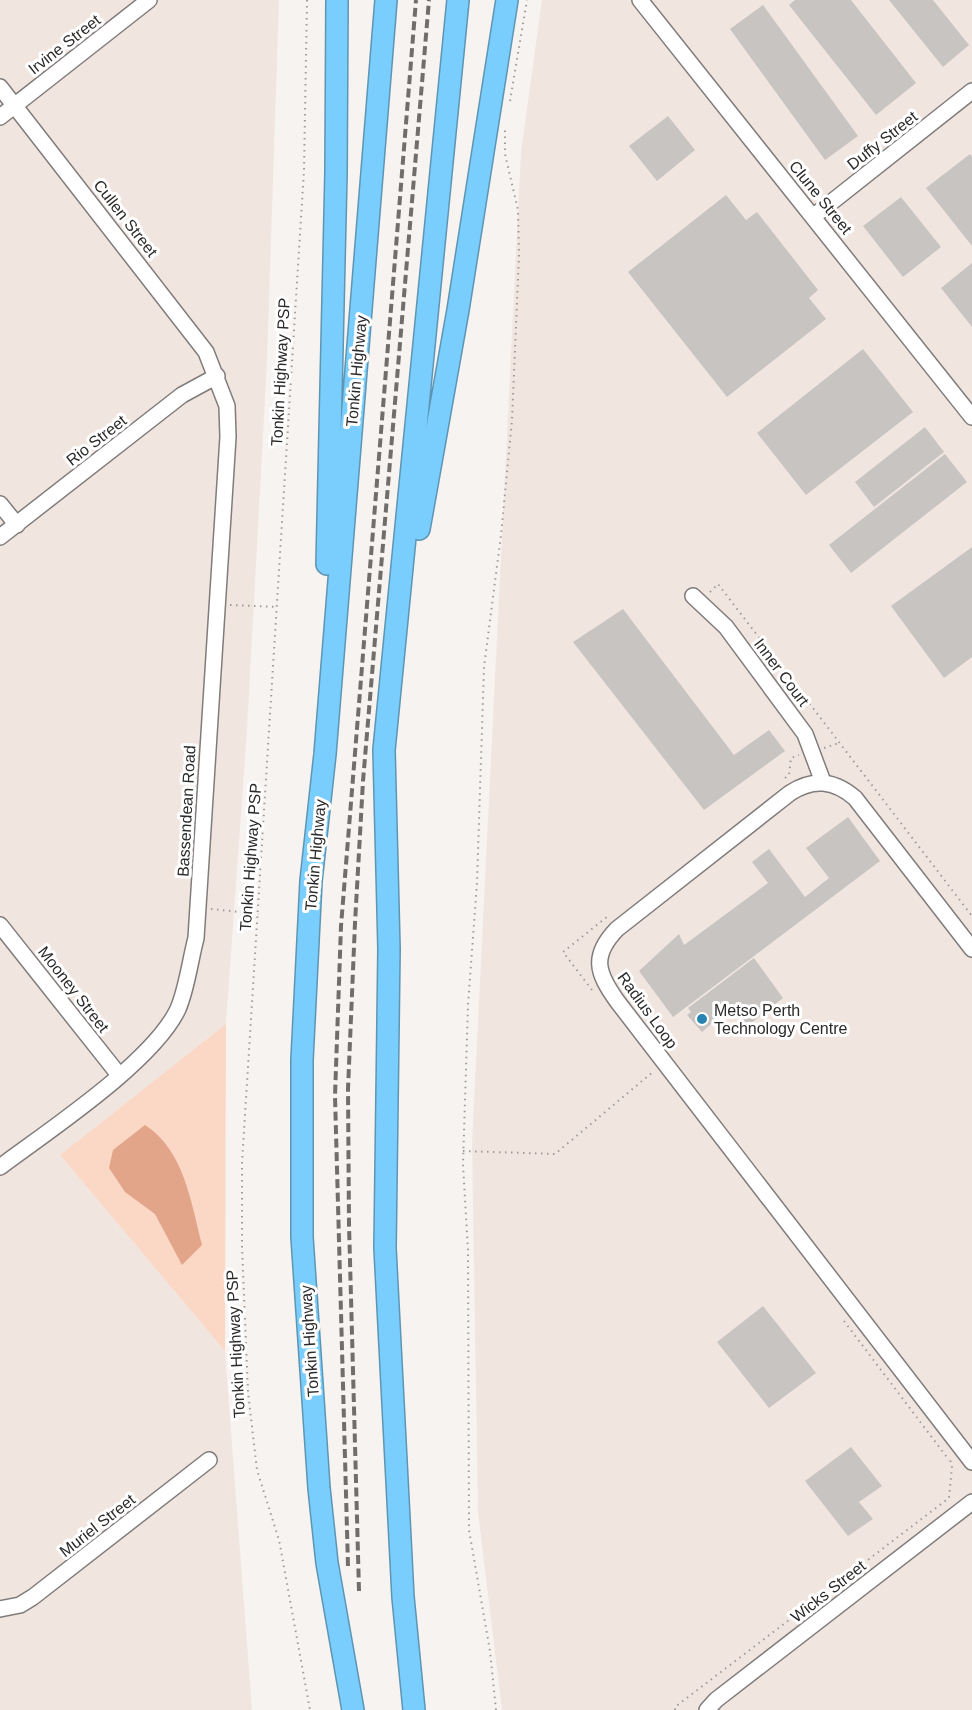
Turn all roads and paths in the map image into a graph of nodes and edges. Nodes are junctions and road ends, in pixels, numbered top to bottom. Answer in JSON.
{"nodes":[{"id":1,"x":150,"y":0,"type":"edge"},
{"id":2,"x":307,"y":0,"type":"edge"},
{"id":3,"x":337,"y":0,"type":"edge"},
{"id":4,"x":387,"y":0,"type":"edge"},
{"id":5,"x":458,"y":0,"type":"edge"},
{"id":6,"x":507,"y":0,"type":"edge"},
{"id":7,"x":527,"y":0,"type":"edge"},
{"id":8,"x":640,"y":0,"type":"edge"},
{"id":9,"x":0,"y":87,"type":"edge"},
{"id":10,"x":972,"y":92,"type":"edge"},
{"id":11,"x":15,"y":105,"type":"junction"},
{"id":12,"x":509,"y":109,"type":"dead end"},
{"id":13,"x":0,"y":117,"type":"edge"},
{"id":14,"x":507,"y":119,"type":"dead end"},
{"id":15,"x":814,"y":216,"type":"junction"},
{"id":16,"x":217,"y":376,"type":"junction"},
{"id":17,"x":972,"y":417,"type":"edge"},
{"id":18,"x":0,"y":504,"type":"edge"},
{"id":19,"x":16,"y":525,"type":"junction"},
{"id":20,"x":0,"y":537,"type":"edge"},
{"id":21,"x":697,"y":599,"type":"joint"},
{"id":22,"x":216,"y":604,"type":"junction"},
{"id":23,"x":278,"y":607,"type":"junction"},
{"id":24,"x":325,"y":754,"type":"junction"},
{"id":25,"x":791,"y":758,"type":"dead end"},
{"id":26,"x":824,"y":782,"type":"junction"},
{"id":27,"x":780,"y":783,"type":"dead end"},
{"id":28,"x":198,"y":908,"type":"junction"},
{"id":29,"x":259,"y":914,"type":"junction"},
{"id":30,"x":610,"y":915,"type":"dead end"},
{"id":31,"x":972,"y":916,"type":"edge"},
{"id":32,"x":0,"y":925,"type":"edge"},
{"id":33,"x":389,"y":949,"type":"junction"},
{"id":34,"x":972,"y":949,"type":"edge"},
{"id":35,"x":598,"y":998,"type":"dead end"},
{"id":36,"x":654,"y":1071,"type":"dead end"},
{"id":37,"x":119,"y":1075,"type":"junction"},
{"id":38,"x":463,"y":1151,"type":"junction"},
{"id":39,"x":0,"y":1167,"type":"edge"},
{"id":40,"x":841,"y":1318,"type":"dead end"},
{"id":41,"x":967,"y":1456,"type":"edge"},
{"id":42,"x":209,"y":1460,"type":"dead end"},
{"id":43,"x":949,"y":1460,"type":"junction"},
{"id":44,"x":972,"y":1502,"type":"edge"},
{"id":45,"x":1,"y":1609,"type":"edge"},
{"id":46,"x":414,"y":1709,"type":"edge"},
{"id":47,"x":310,"y":1710,"type":"edge"},
{"id":48,"x":353,"y":1710,"type":"edge"},
{"id":49,"x":496,"y":1710,"type":"edge"},
{"id":50,"x":675,"y":1710,"type":"edge"},
{"id":51,"x":707,"y":1710,"type":"edge"}],
"edges":[{"from":1,"to":11,"type":"street","name":"Irvine Street"},
{"from":2,"to":23,"type":"path","name":"Tonkin Highway PSP"},
{"from":3,"to":24,"type":"highway"},
{"from":4,"to":24,"type":"highway","name":"Tonkin Highway"},
{"from":5,"to":33,"type":"highway"},
{"from":6,"to":33,"type":"highway"},
{"from":7,"to":12,"type":"path"},
{"from":8,"to":15,"type":"street","name":"Clune Street"},
{"from":9,"to":11,"type":"street","name":"Cullen Street"},
{"from":10,"to":15,"type":"street","name":"Duffy Street"},
{"from":11,"to":13,"type":"street","name":"Irvine Street"},
{"from":11,"to":16,"type":"street","name":"Cullen Street"},
{"from":14,"to":38,"type":"path"},
{"from":15,"to":17,"type":"street","name":"Clune Street"},
{"from":16,"to":19,"type":"street","name":"Rio Street"},
{"from":16,"to":22,"type":"street","name":"Bassendean Road"},
{"from":18,"to":19,"type":"street"},
{"from":19,"to":20,"type":"street","name":"Rio Street"},
{"from":21,"to":26,"type":"street","name":"Inner Court"},
{"from":21,"to":31,"type":"path"},
{"from":22,"to":23,"type":"path"},
{"from":22,"to":28,"type":"street","name":"Bassendean Road"},
{"from":23,"to":29,"type":"path","name":"Tonkin Highway PSP"},
{"from":24,"to":48,"type":"highway","name":"Tonkin Highway"},
{"from":25,"to":27,"type":"path"},
{"from":26,"to":34,"type":"street"},
{"from":26,"to":41,"type":"street","name":"Radius Loop"},
{"from":28,"to":29,"type":"path"},
{"from":28,"to":37,"type":"street","name":"Bassendean Road"},
{"from":29,"to":47,"type":"path","name":"Tonkin Highway PSP"},
{"from":30,"to":35,"type":"path"},
{"from":32,"to":37,"type":"street","name":"Mooney Street"},
{"from":33,"to":46,"type":"highway"},
{"from":36,"to":38,"type":"path"},
{"from":37,"to":39,"type":"street","name":"Bassendean Road"},
{"from":38,"to":49,"type":"path"},
{"from":40,"to":43,"type":"path"},
{"from":41,"to":43,"type":"path"},
{"from":42,"to":45,"type":"street","name":"Muriel Street"},
{"from":43,"to":50,"type":"path"},
{"from":44,"to":51,"type":"street","name":"Wicks Street"}]}
